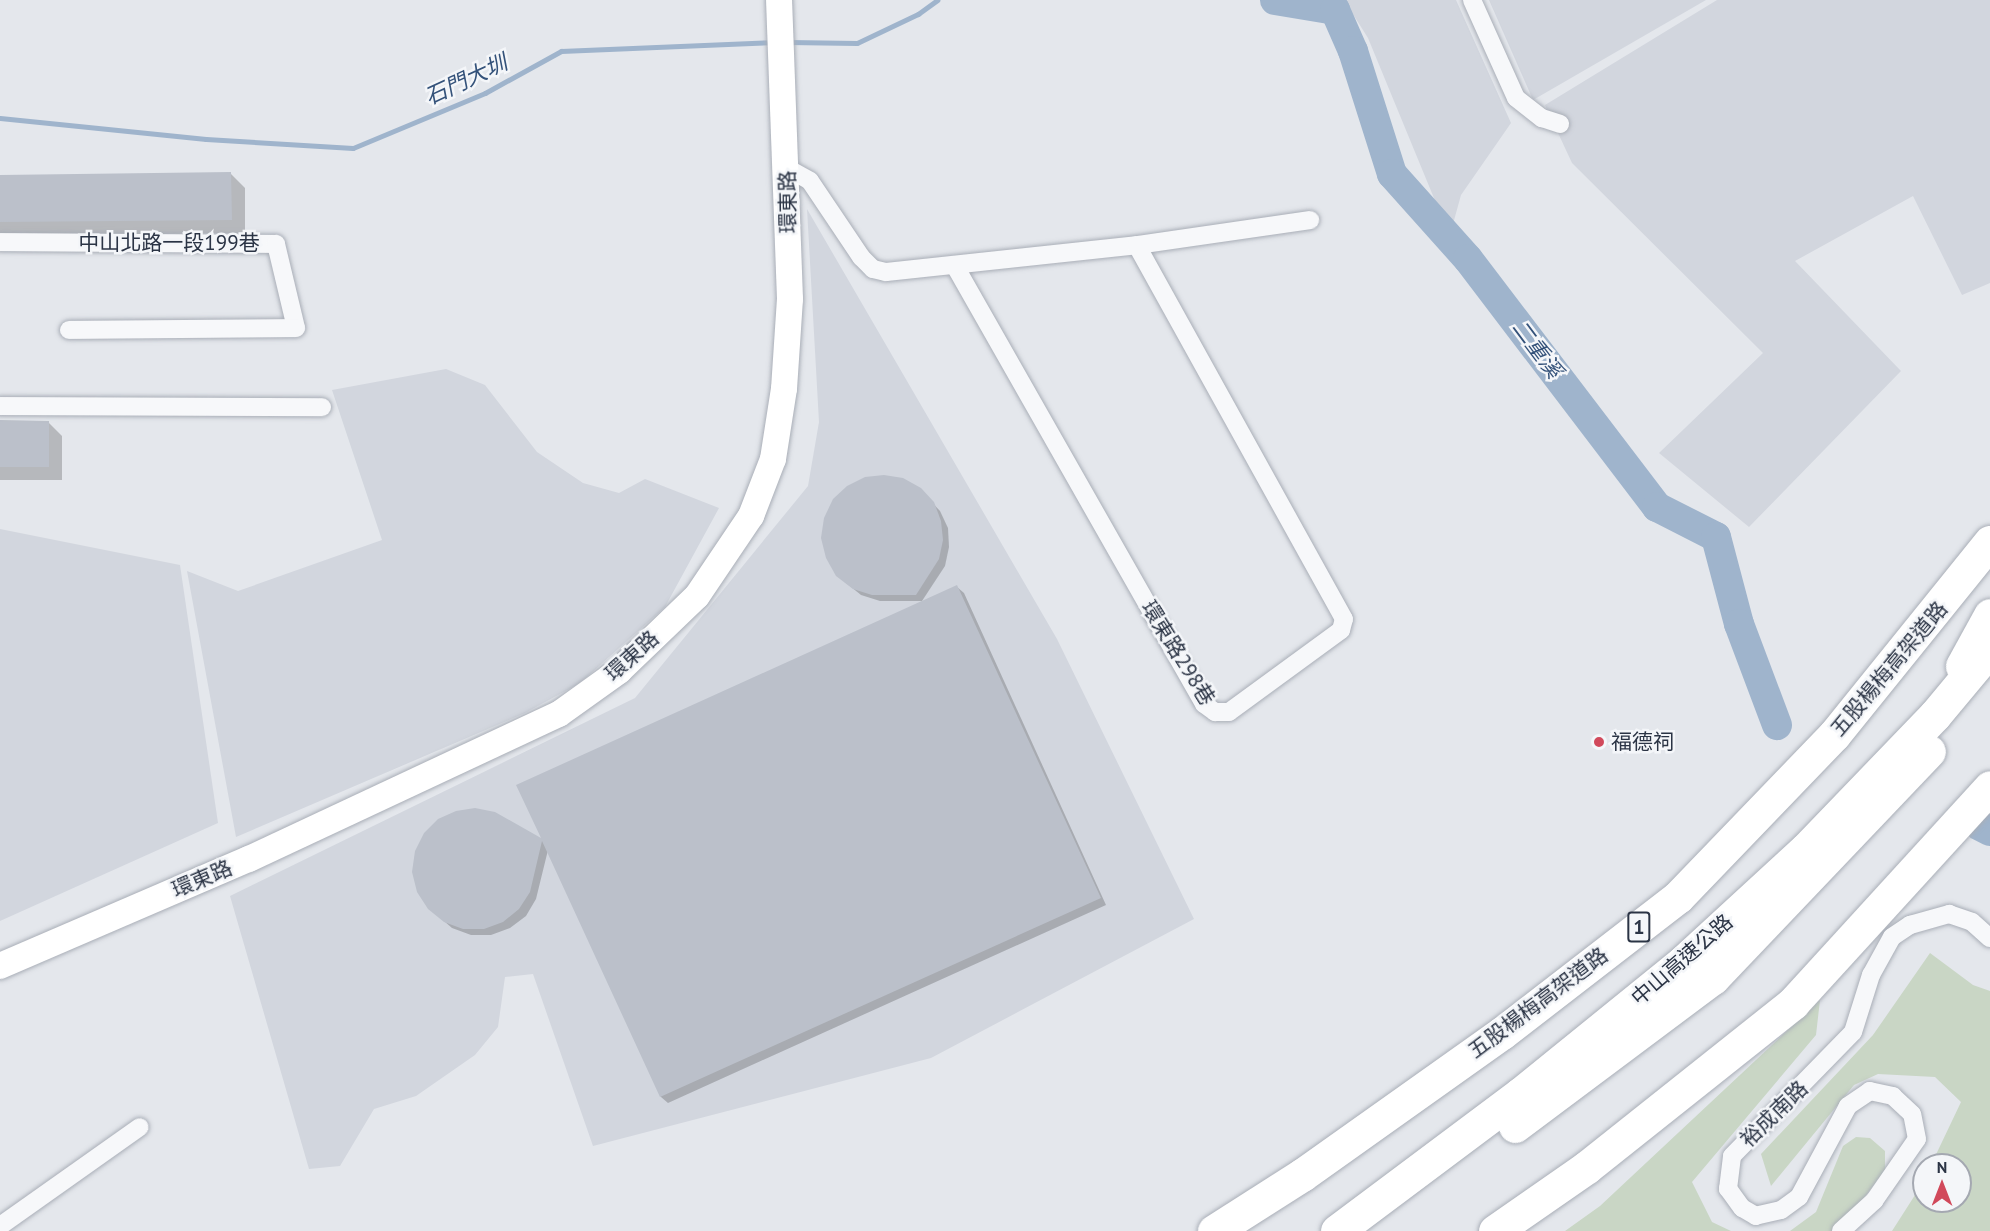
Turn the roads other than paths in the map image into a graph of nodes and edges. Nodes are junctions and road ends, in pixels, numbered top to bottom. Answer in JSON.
{"nodes":[{"id":1,"x":779,"y":0,"type":"edge"},
{"id":2,"x":1472,"y":0,"type":"edge"},
{"id":3,"x":1560,"y":124,"type":"dead end"},
{"id":4,"x":787,"y":168,"type":"junction"},
{"id":5,"x":1310,"y":220,"type":"dead end"},
{"id":6,"x":0,"y":242,"type":"edge"},
{"id":7,"x":1137,"y":245,"type":"junction"},
{"id":8,"x":955,"y":267,"type":"junction"},
{"id":9,"x":69,"y":330,"type":"dead end"},
{"id":10,"x":0,"y":406,"type":"edge"},
{"id":11,"x":322,"y":407,"type":"dead end"},
{"id":12,"x":1990,"y":542,"type":"edge"},
{"id":13,"x":1990,"y":615,"type":"edge"},
{"id":14,"x":1990,"y":649,"type":"edge"},
{"id":15,"x":1990,"y":682,"type":"edge"},
{"id":16,"x":1935,"y":715,"type":"junction"},
{"id":17,"x":1990,"y":787,"type":"edge"},
{"id":18,"x":1990,"y":938,"type":"edge"},
{"id":19,"x":0,"y":966,"type":"edge"},
{"id":20,"x":140,"y":1127,"type":"dead end"},
{"id":21,"x":0,"y":1226,"type":"edge"},
{"id":22,"x":1214,"y":1231,"type":"edge"},
{"id":23,"x":1337,"y":1231,"type":"edge"},
{"id":24,"x":1366,"y":1231,"type":"edge"},
{"id":25,"x":1495,"y":1231,"type":"edge"},
{"id":26,"x":1841,"y":1231,"type":"edge"}],
"edges":[{"from":1,"to":4,"type":"street","name":"環東路"},
{"from":2,"to":3,"type":"street"},
{"from":4,"to":8,"type":"street"},
{"from":4,"to":19,"type":"street","name":"環東路"},
{"from":5,"to":7,"type":"street"},
{"from":6,"to":9,"type":"street","name":"中山北路一段199巷"},
{"from":7,"to":8,"type":"street"},
{"from":7,"to":8,"type":"street","name":"環東路298巷"},
{"from":10,"to":11,"type":"street"},
{"from":12,"to":22,"type":"highway","name":"五股楊梅高架道路","number":"1"},
{"from":13,"to":16,"type":"highway"},
{"from":14,"to":16,"type":"highway","name":"中山高速公路"},
{"from":15,"to":24,"type":"highway","name":"中山高速公路"},
{"from":16,"to":23,"type":"highway","name":"中山高速公路"},
{"from":17,"to":25,"type":"highway"},
{"from":18,"to":26,"type":"street","name":"裕成南路"},
{"from":20,"to":21,"type":"street"}]}
